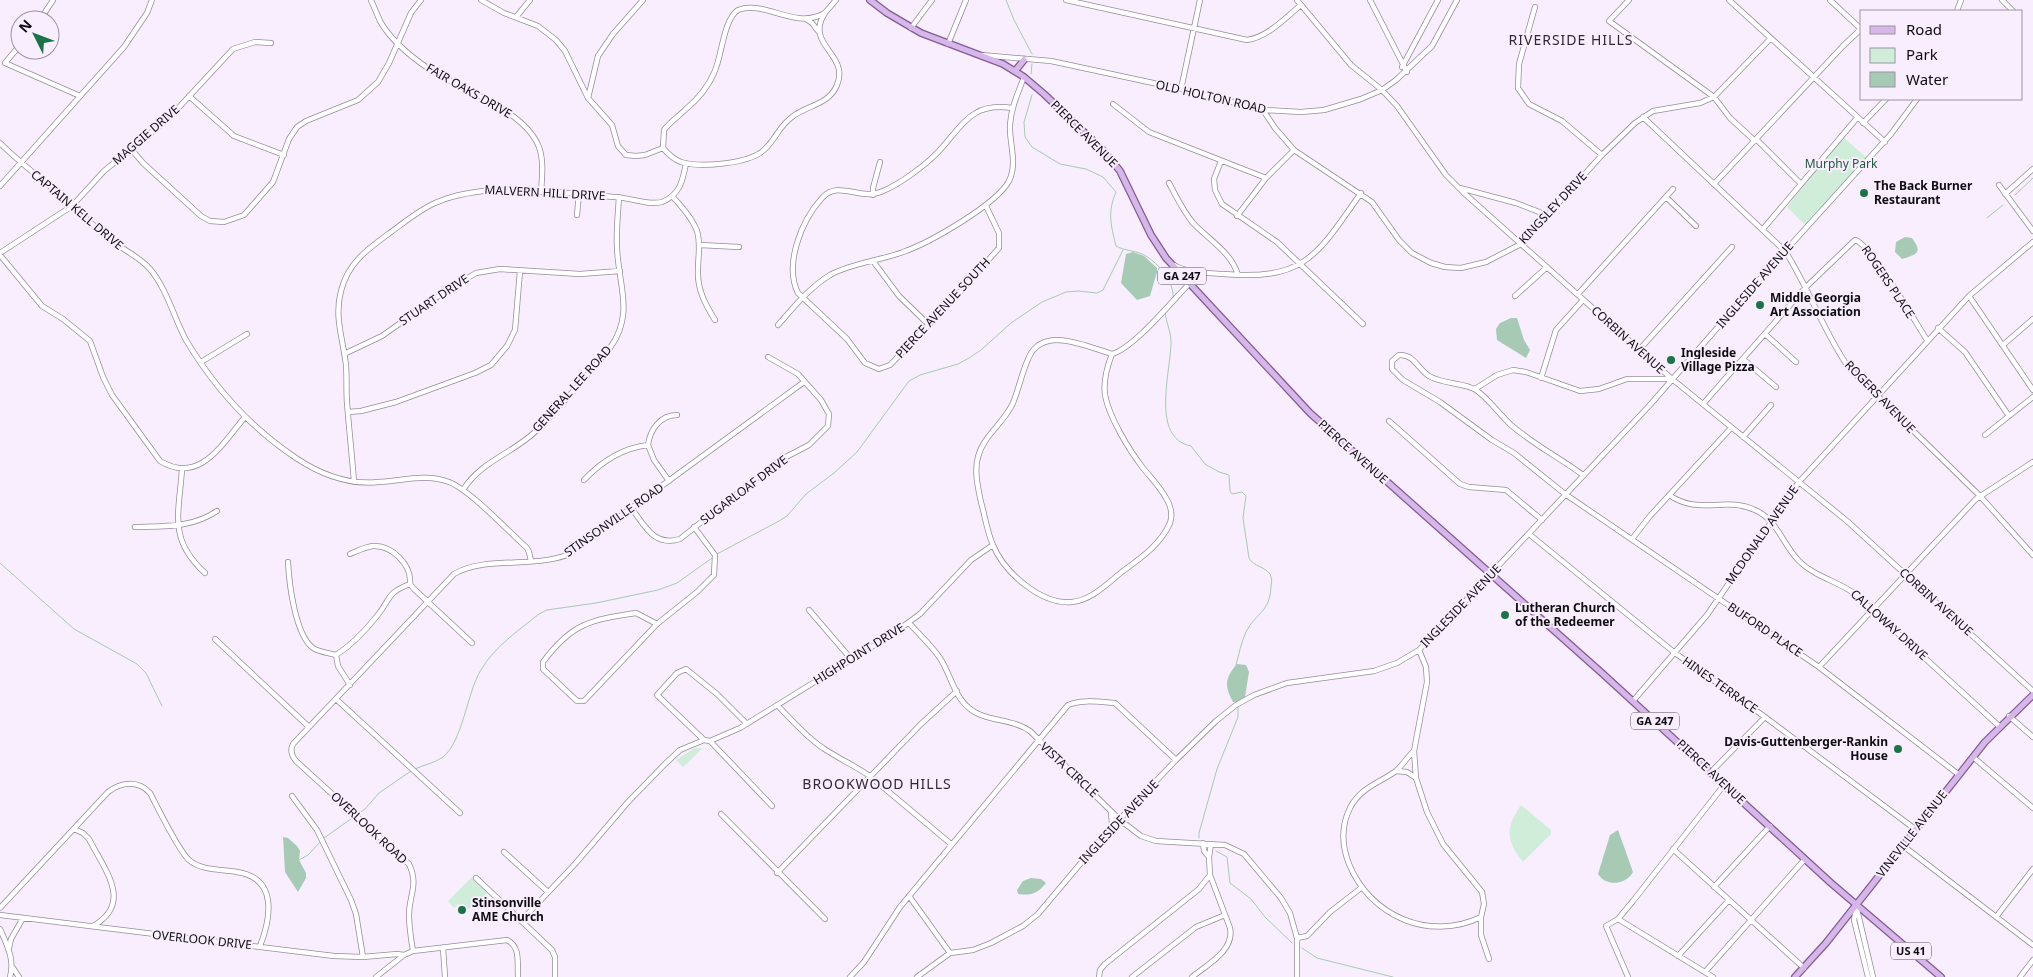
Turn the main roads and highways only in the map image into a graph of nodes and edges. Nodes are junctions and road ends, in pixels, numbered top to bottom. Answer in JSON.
{"nodes":[{"id":1,"x":870,"y":0,"type":"edge"},
{"id":2,"x":1024,"y":60,"type":"road end"},
{"id":3,"x":1016,"y":71,"type":"junction"},
{"id":4,"x":2033,"y":695,"type":"edge"},
{"id":5,"x":1856,"y":905,"type":"junction"},
{"id":6,"x":1795,"y":977,"type":"edge"},
{"id":7,"x":1941,"y":977,"type":"edge"}],
"edges":[{"from":1,"to":3,"type":"main road","name":"PIERCE AVENUE","number":"GA 247"},
{"from":2,"to":3,"type":"main road"},
{"from":3,"to":5,"type":"main road","name":"PIERCE AVENUE","number":"GA 247"},
{"from":4,"to":5,"type":"main road","name":"VINEVILLE AVENUE"},
{"from":5,"to":6,"type":"main road","name":"VINEVILLE AVENUE"},
{"from":5,"to":7,"type":"main road","number":"US 41"}]}
